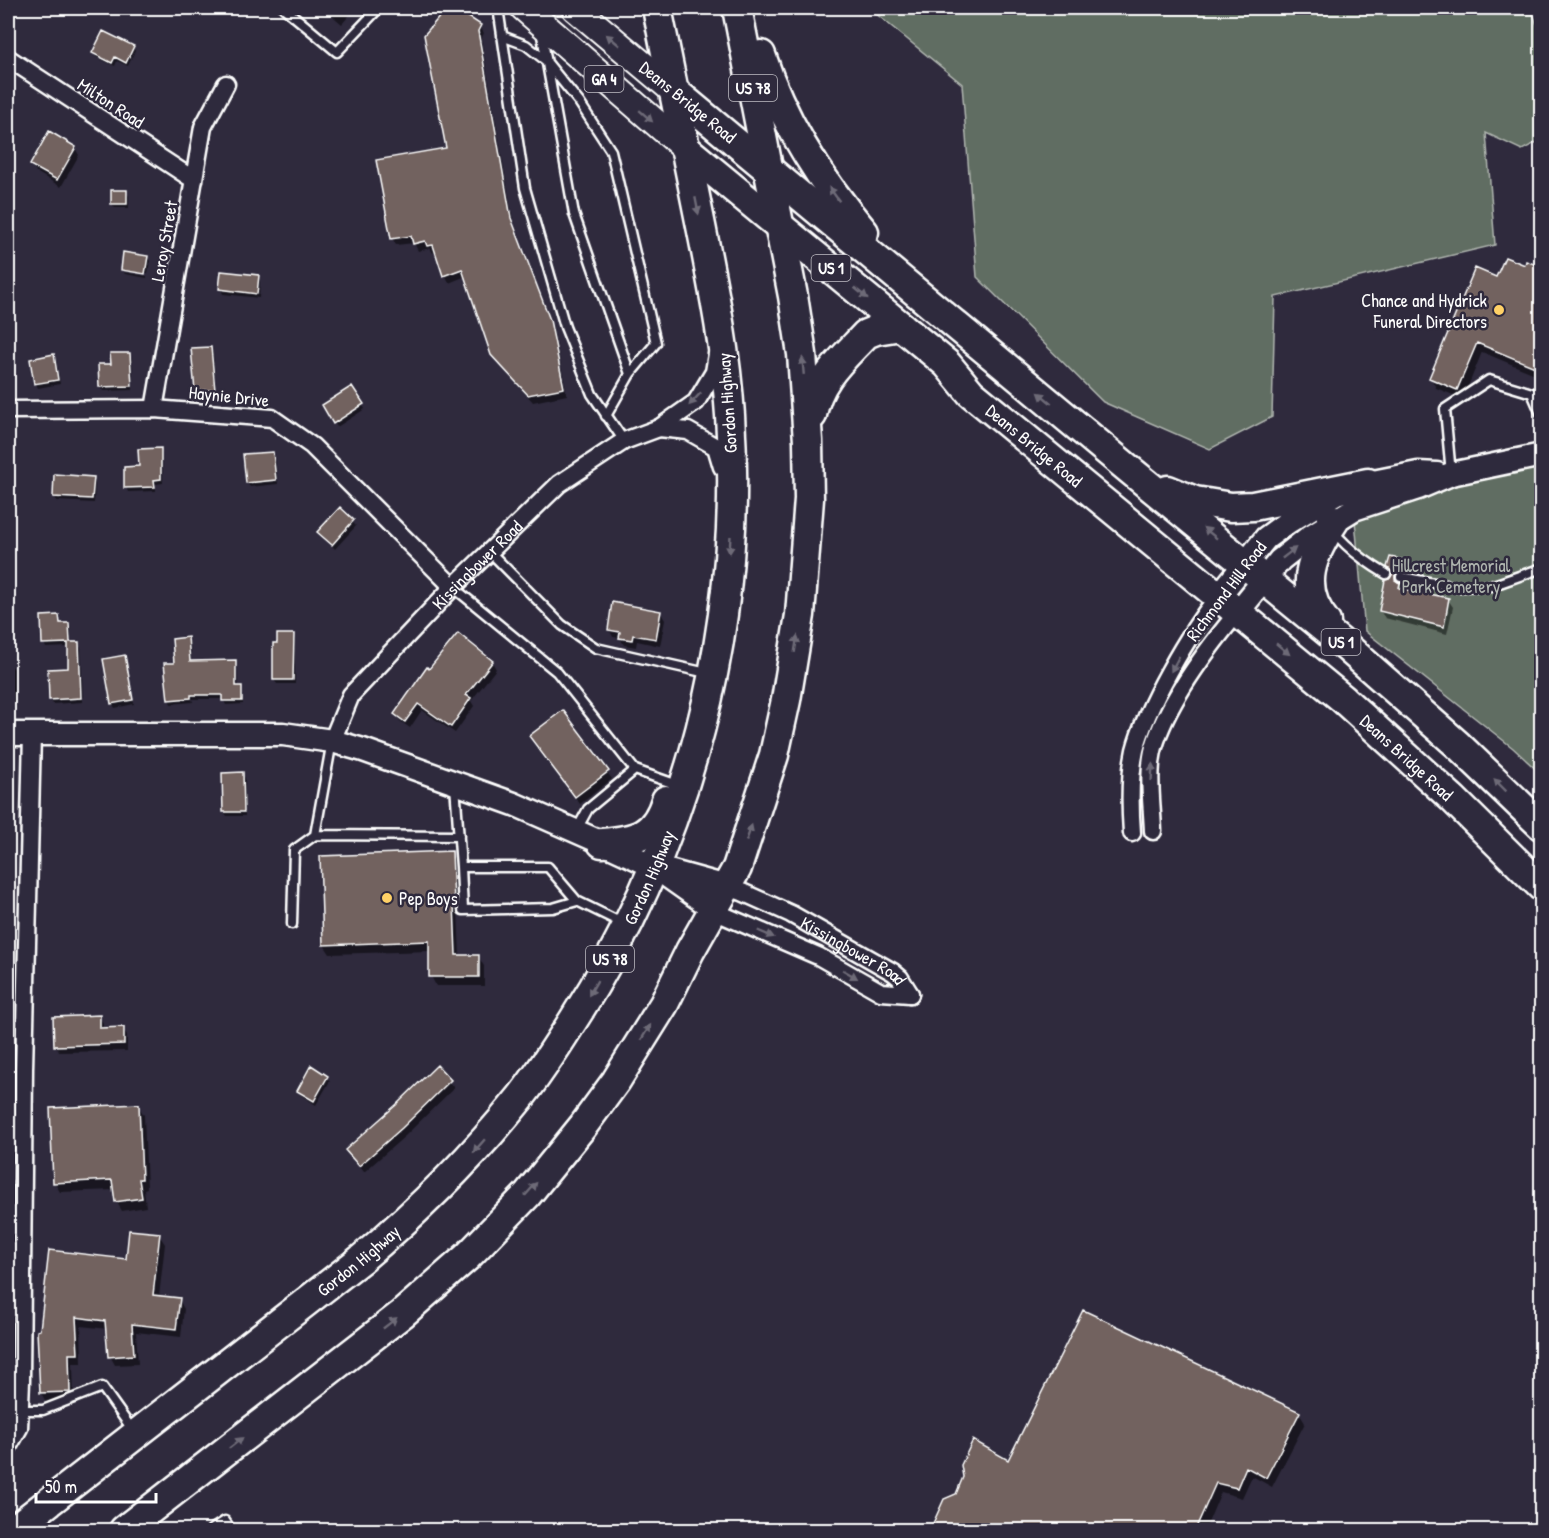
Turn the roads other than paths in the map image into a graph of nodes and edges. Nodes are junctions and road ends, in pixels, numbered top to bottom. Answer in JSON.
{"nodes":[{"id":1,"x":284,"y":8,"type":"edge"},
{"id":2,"x":379,"y":8,"type":"edge"},
{"id":3,"x":498,"y":8,"type":"edge"},
{"id":4,"x":574,"y":8,"type":"edge"},
{"id":5,"x":657,"y":8,"type":"edge"},
{"id":6,"x":737,"y":8,"type":"edge"},
{"id":7,"x":746,"y":8,"type":"edge"},
{"id":8,"x":532,"y":15,"type":"edge"},
{"id":9,"x":502,"y":36,"type":"junction"},
{"id":10,"x":8,"y":58,"type":"edge"},
{"id":11,"x":545,"y":60,"type":"junction"},
{"id":12,"x":226,"y":84,"type":"dead end"},
{"id":13,"x":674,"y":91,"type":"junction"},
{"id":14,"x":686,"y":149,"type":"junction"},
{"id":15,"x":769,"y":168,"type":"junction"},
{"id":16,"x":194,"y":180,"type":"junction"},
{"id":17,"x":780,"y":226,"type":"junction"},
{"id":18,"x":912,"y":288,"type":"junction"},
{"id":19,"x":901,"y":326,"type":"junction"},
{"id":20,"x":720,"y":327,"type":"junction"},
{"id":21,"x":630,"y":374,"type":"junction"},
{"id":22,"x":154,"y":409,"type":"junction"},
{"id":23,"x":8,"y":410,"type":"edge"},
{"id":24,"x":606,"y":416,"type":"junction"},
{"id":25,"x":1542,"y":416,"type":"edge"},
{"id":26,"x":659,"y":428,"type":"junction"},
{"id":27,"x":624,"y":441,"type":"junction"},
{"id":28,"x":808,"y":441,"type":"junction"},
{"id":29,"x":1542,"y":455,"type":"edge"},
{"id":30,"x":1136,"y":474,"type":"junction"},
{"id":31,"x":1451,"y":474,"type":"junction"},
{"id":32,"x":1368,"y":483,"type":"joint"},
{"id":33,"x":732,"y":501,"type":"junction"},
{"id":34,"x":1323,"y":515,"type":"junction"},
{"id":35,"x":489,"y":551,"type":"junction"},
{"id":36,"x":1542,"y":568,"type":"edge"},
{"id":37,"x":1255,"y":570,"type":"junction"},
{"id":38,"x":1386,"y":574,"type":"dead end"},
{"id":39,"x":1401,"y":577,"type":"dead end"},
{"id":40,"x":453,"y":586,"type":"junction"},
{"id":41,"x":1227,"y":605,"type":"junction"},
{"id":42,"x":1349,"y":649,"type":"junction"},
{"id":43,"x":713,"y":675,"type":"junction"},
{"id":44,"x":8,"y":734,"type":"edge"},
{"id":45,"x":32,"y":734,"type":"junction"},
{"id":46,"x":332,"y":741,"type":"junction"},
{"id":47,"x":635,"y":770,"type":"junction"},
{"id":48,"x":455,"y":783,"type":"junction"},
{"id":49,"x":672,"y":783,"type":"junction"},
{"id":50,"x":1542,"y":826,"type":"edge"},
{"id":51,"x":576,"y":831,"type":"junction"},
{"id":52,"x":1153,"y":831,"type":"dead end"},
{"id":53,"x":1132,"y":833,"type":"dead end"},
{"id":54,"x":315,"y":835,"type":"junction"},
{"id":55,"x":459,"y":836,"type":"junction"},
{"id":56,"x":602,"y":843,"type":"junction"},
{"id":57,"x":653,"y":866,"type":"junction"},
{"id":58,"x":461,"y":867,"type":"junction"},
{"id":59,"x":1542,"y":887,"type":"edge"},
{"id":60,"x":721,"y":898,"type":"junction"},
{"id":61,"x":577,"y":901,"type":"junction"},
{"id":62,"x":292,"y":924,"type":"dead end"},
{"id":63,"x":627,"y":925,"type":"junction"},
{"id":64,"x":16,"y":1069,"type":"edge"},
{"id":65,"x":20,"y":1410,"type":"junction"},
{"id":66,"x":135,"y":1435,"type":"junction"},
{"id":67,"x":8,"y":1447,"type":"edge"},
{"id":68,"x":13,"y":1530,"type":"edge"},
{"id":69,"x":124,"y":1530,"type":"edge"},
{"id":70,"x":211,"y":1530,"type":"edge"},
{"id":71,"x":231,"y":1530,"type":"edge"}],
"edges":[{"from":1,"to":2,"type":"lane"},
{"from":3,"to":9,"type":"lane"},
{"from":13,"to":4,"type":"main road","name":"Deans Bridge Road","number":"GA 4","one_way":true},
{"from":5,"to":13,"type":"highway","name":"Gordon Highway"},
{"from":6,"to":15,"type":"highway","number":"US 78"},
{"from":18,"to":7,"type":"highway","number":"US 1","one_way":true},
{"from":8,"to":11,"type":"lane"},
{"from":8,"to":14,"type":"main road","name":"Deans Bridge Road","number":"GA 4","one_way":true},
{"from":9,"to":11,"type":"lane"},
{"from":9,"to":24,"type":"lane"},
{"from":10,"to":16,"type":"street","name":"Milton Road"},
{"from":11,"to":21,"type":"lane"},
{"from":11,"to":21,"type":"lane"},
{"from":12,"to":16,"type":"street","name":"Leroy Street"},
{"from":13,"to":14,"type":"highway","name":"Gordon Highway"},
{"from":13,"to":15,"type":"highway","name":"Deans Bridge Road","number":"GA 4"},
{"from":14,"to":17,"type":"highway","name":"Deans Bridge Road","number":"US 1"},
{"from":14,"to":20,"type":"highway","name":"Gordon Highway","number":"US 78","one_way":true},
{"from":15,"to":17,"type":"highway","number":"US 78"},
{"from":15,"to":18,"type":"highway","name":"Deans Bridge Road","number":"GA 4"},
{"from":16,"to":22,"type":"street","name":"Leroy Street"},
{"from":17,"to":19,"type":"highway","name":"Deans Bridge Road","number":"US 1","one_way":true},
{"from":28,"to":17,"type":"highway","number":"US 78","one_way":true},
{"from":30,"to":18,"type":"highway","name":"Deans Bridge Road","number":"US 1","one_way":true},
{"from":19,"to":28,"type":"highway"},
{"from":19,"to":41,"type":"highway","name":"Deans Bridge Road","number":"US 1"},
{"from":20,"to":26,"type":"street","name":"Kissingbower Road","one_way":true},
{"from":20,"to":33,"type":"highway","name":"Gordon Highway","number":"US 78"},
{"from":21,"to":24,"type":"lane"},
{"from":22,"to":23,"type":"street","name":"Haynie Drive"},
{"from":22,"to":40,"type":"street","name":"Haynie Drive"},
{"from":24,"to":27,"type":"lane"},
{"from":25,"to":31,"type":"lane"},
{"from":26,"to":27,"type":"street","name":"Kissingbower Road"},
{"from":26,"to":33,"type":"street","name":"Kissingbower Road"},
{"from":27,"to":35,"type":"street","name":"Kissingbower Road"},
{"from":60,"to":28,"type":"highway","number":"US 78","one_way":true},
{"from":29,"to":31,"type":"street","name":"Richmond Hill Road"},
{"from":30,"to":34,"type":"highway"},
{"from":37,"to":30,"type":"highway","name":"Deans Bridge Road","number":"US 1","one_way":true},
{"from":31,"to":32,"type":"street","name":"Richmond Hill Road"},
{"from":31,"to":34,"type":"street","name":"Richmond Hill Road"},
{"from":32,"to":34,"type":"highway"},
{"from":33,"to":43,"type":"highway","name":"Gordon Highway","number":"US 78","one_way":true},
{"from":34,"to":37,"type":"street","name":"Richmond Hill Road"},
{"from":34,"to":38,"type":"lane"},
{"from":34,"to":42,"type":"highway"},
{"from":35,"to":40,"type":"street","name":"Kissingbower Road"},
{"from":35,"to":43,"type":"lane"},
{"from":36,"to":39,"type":"lane"},
{"from":37,"to":41,"type":"street","name":"Richmond Hill Road"},
{"from":37,"to":42,"type":"highway","name":"Deans Bridge Road","number":"US 1"},
{"from":40,"to":46,"type":"street","name":"Kissingbower Road"},
{"from":40,"to":47,"type":"lane"},
{"from":52,"to":41,"type":"street","name":"Richmond Hill Road","one_way":true},
{"from":41,"to":53,"type":"street","name":"Richmond Hill Road","one_way":true},
{"from":41,"to":59,"type":"highway","name":"Deans Bridge Road","number":"US 1","one_way":true},
{"from":50,"to":42,"type":"highway","name":"Deans Bridge Road","number":"US 1","one_way":true},
{"from":43,"to":49,"type":"highway"},
{"from":43,"to":57,"type":"highway","name":"Gordon Highway","number":"US 78"},
{"from":44,"to":45,"type":"street","name":"Kissingbower Road"},
{"from":45,"to":46,"type":"street","name":"Kissingbower Road"},
{"from":45,"to":64,"type":"street"},
{"from":46,"to":48,"type":"street","name":"Kissingbower Road"},
{"from":46,"to":54,"type":"lane"},
{"from":47,"to":49,"type":"lane"},
{"from":47,"to":51,"type":"lane"},
{"from":48,"to":51,"type":"street","name":"Kissingbower Road"},
{"from":48,"to":55,"type":"lane"},
{"from":49,"to":56,"type":"highway"},
{"from":51,"to":56,"type":"street","name":"Kissingbower Road"},
{"from":54,"to":55,"type":"lane"},
{"from":54,"to":62,"type":"lane"},
{"from":55,"to":58,"type":"lane"},
{"from":56,"to":57,"type":"street","name":"Kissingbower Road"},
{"from":57,"to":60,"type":"street","name":"Kissingbower Road"},
{"from":57,"to":63,"type":"highway","name":"Gordon Highway","number":"US 78"},
{"from":58,"to":61,"type":"lane"},
{"from":58,"to":61,"type":"lane"},
{"from":60,"to":60,"type":"street","name":"Kissingbower Road","one_way":true},
{"from":69,"to":60,"type":"highway","number":"US 78","one_way":true},
{"from":61,"to":63,"type":"lane"},
{"from":63,"to":66,"type":"highway","name":"Gordon Highway","number":"US 78","one_way":true},
{"from":64,"to":65,"type":"street"},
{"from":65,"to":66,"type":"lane"},
{"from":65,"to":67,"type":"street"},
{"from":66,"to":68,"type":"highway","name":"Gordon Highway","number":"US 78"},
{"from":70,"to":71,"type":"lane"}]}
